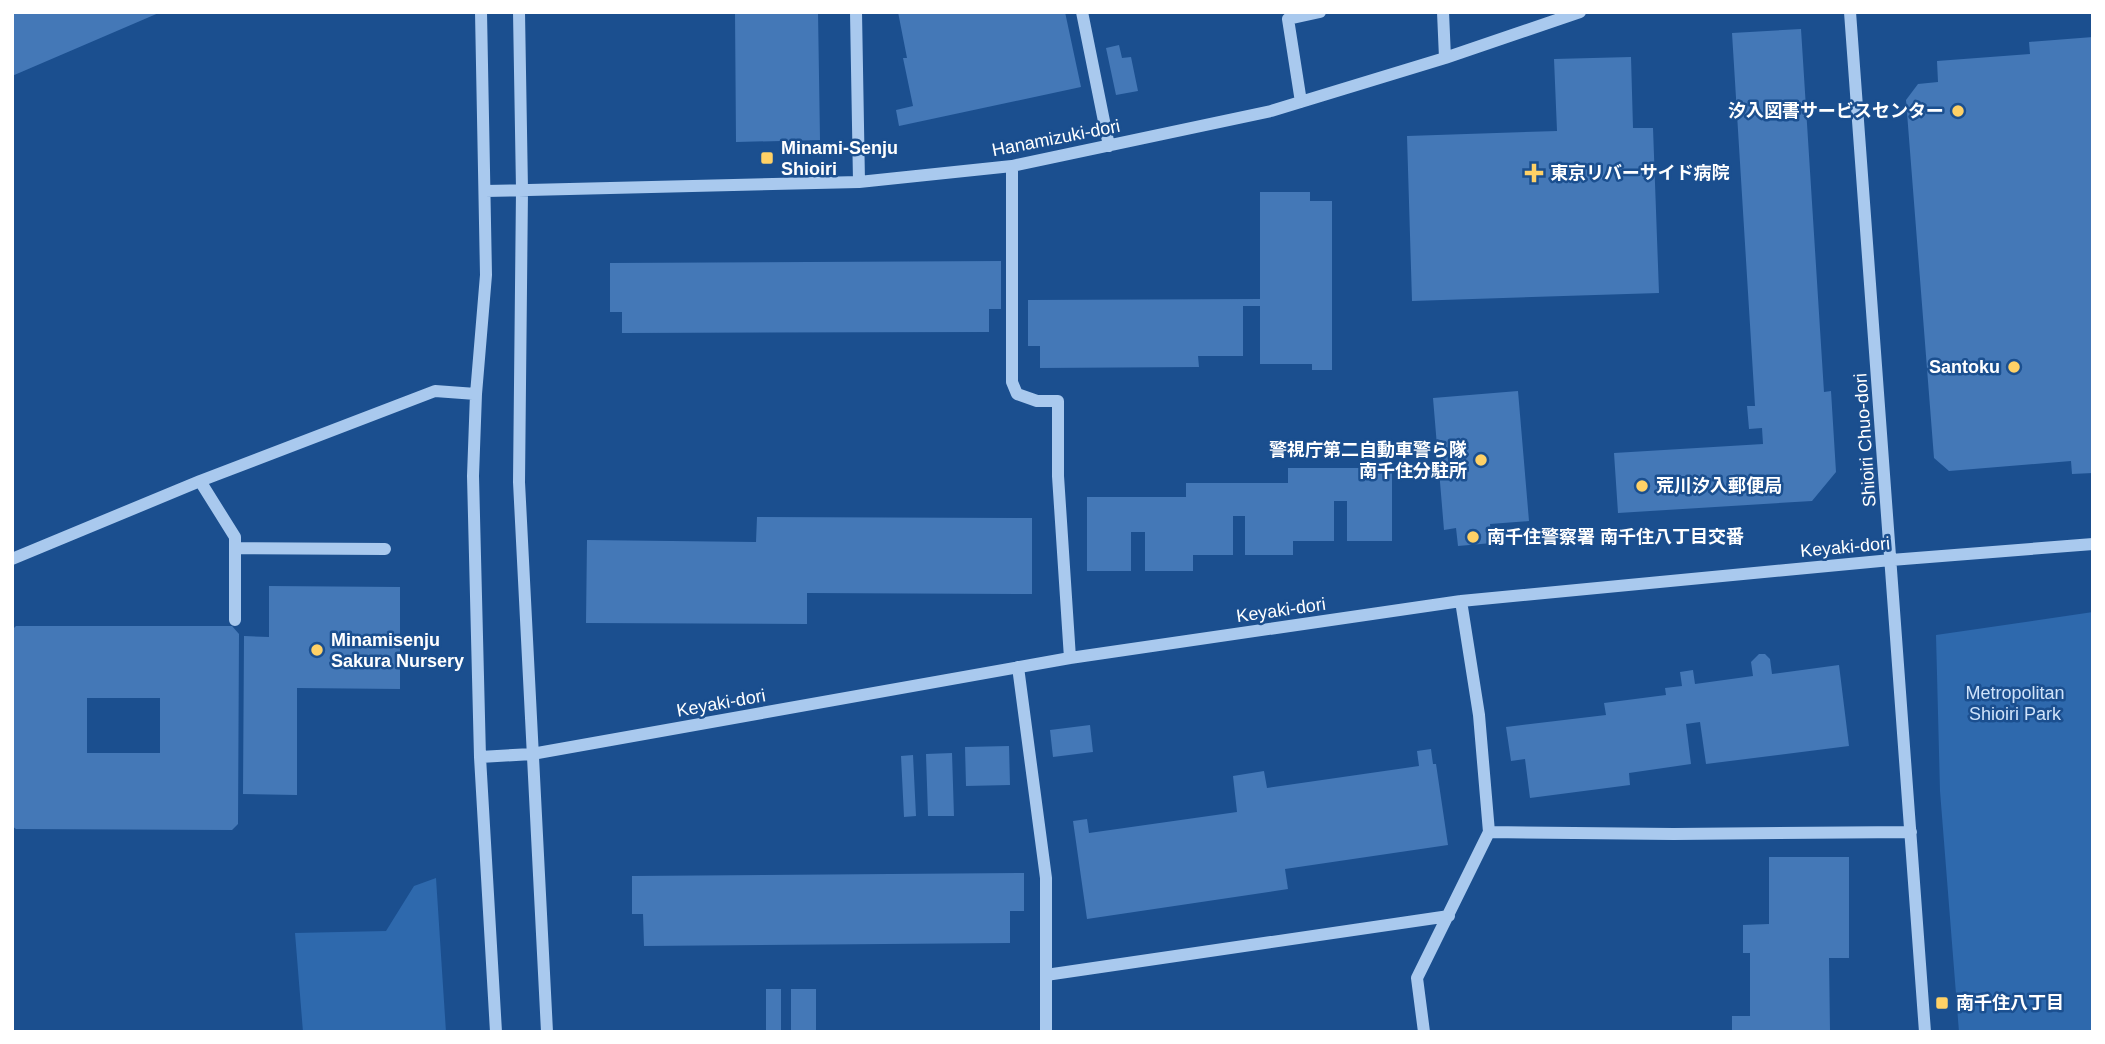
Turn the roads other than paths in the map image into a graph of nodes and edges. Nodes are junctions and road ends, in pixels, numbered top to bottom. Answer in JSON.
{"nodes":[{"id":1,"x":481,"y":12,"type":"edge"},
{"id":2,"x":519,"y":12,"type":"edge"},
{"id":3,"x":856,"y":12,"type":"edge"},
{"id":4,"x":1082,"y":12,"type":"edge"},
{"id":5,"x":1320,"y":12,"type":"edge"},
{"id":6,"x":1444,"y":12,"type":"edge"},
{"id":7,"x":1580,"y":12,"type":"edge"},
{"id":8,"x":1850,"y":12,"type":"edge"},
{"id":9,"x":1445,"y":58,"type":"junction"},
{"id":10,"x":1301,"y":102,"type":"junction"},
{"id":11,"x":1109,"y":146,"type":"junction"},
{"id":12,"x":1012,"y":166,"type":"junction"},
{"id":13,"x":859,"y":182,"type":"junction"},
{"id":14,"x":522,"y":190,"type":"junction"},
{"id":15,"x":485,"y":191,"type":"junction"},
{"id":16,"x":476,"y":394,"type":"junction"},
{"id":17,"x":200,"y":481,"type":"junction"},
{"id":18,"x":2093,"y":544,"type":"edge"},
{"id":19,"x":235,"y":548,"type":"junction"},
{"id":20,"x":385,"y":549,"type":"dead end"},
{"id":21,"x":12,"y":559,"type":"edge"},
{"id":22,"x":1891,"y":560,"type":"junction"},
{"id":23,"x":1461,"y":601,"type":"junction"},
{"id":24,"x":235,"y":620,"type":"dead end"},
{"id":25,"x":1070,"y":658,"type":"junction"},
{"id":26,"x":1018,"y":667,"type":"junction"},
{"id":27,"x":532,"y":754,"type":"junction"},
{"id":28,"x":480,"y":757,"type":"junction"},
{"id":29,"x":1489,"y":832,"type":"junction"},
{"id":30,"x":1912,"y":832,"type":"junction"},
{"id":31,"x":1449,"y":916,"type":"junction"},
{"id":32,"x":1046,"y":975,"type":"junction"},
{"id":33,"x":496,"y":1032,"type":"edge"},
{"id":34,"x":547,"y":1032,"type":"edge"},
{"id":35,"x":1046,"y":1032,"type":"edge"},
{"id":36,"x":1424,"y":1032,"type":"edge"},
{"id":37,"x":1925,"y":1032,"type":"edge"}],
"edges":[{"from":1,"to":15,"type":"street"},
{"from":2,"to":14,"type":"street"},
{"from":3,"to":13,"type":"street"},
{"from":4,"to":11,"type":"street"},
{"from":5,"to":10,"type":"street"},
{"from":6,"to":9,"type":"street"},
{"from":7,"to":9,"type":"street","name":"Hanamizuki-dori"},
{"from":8,"to":22,"type":"street","name":"Shioiri Chuo-dori"},
{"from":9,"to":10,"type":"street","name":"Hanamizuki-dori"},
{"from":10,"to":11,"type":"street","name":"Hanamizuki-dori"},
{"from":11,"to":12,"type":"street","name":"Hanamizuki-dori"},
{"from":12,"to":13,"type":"street","name":"Hanamizuki-dori"},
{"from":12,"to":25,"type":"street"},
{"from":13,"to":14,"type":"street","name":"Hanamizuki-dori"},
{"from":14,"to":15,"type":"street","name":"Hanamizuki-dori"},
{"from":14,"to":27,"type":"street"},
{"from":15,"to":16,"type":"street"},
{"from":16,"to":17,"type":"street"},
{"from":16,"to":28,"type":"street"},
{"from":17,"to":19,"type":"street"},
{"from":17,"to":21,"type":"street"},
{"from":18,"to":22,"type":"street","name":"Keyaki-dori"},
{"from":19,"to":20,"type":"street"},
{"from":19,"to":24,"type":"street"},
{"from":22,"to":23,"type":"street","name":"Keyaki-dori"},
{"from":22,"to":30,"type":"street","name":"Shioiri Chuo-dori"},
{"from":23,"to":25,"type":"street","name":"Keyaki-dori"},
{"from":23,"to":29,"type":"street"},
{"from":25,"to":26,"type":"street","name":"Keyaki-dori"},
{"from":26,"to":27,"type":"street","name":"Keyaki-dori"},
{"from":26,"to":32,"type":"street"},
{"from":27,"to":28,"type":"street","name":"Keyaki-dori"},
{"from":27,"to":34,"type":"street"},
{"from":28,"to":33,"type":"street"},
{"from":29,"to":30,"type":"street"},
{"from":29,"to":31,"type":"street"},
{"from":30,"to":37,"type":"street","name":"Shioiri Chuo-dori"},
{"from":31,"to":32,"type":"street"},
{"from":31,"to":36,"type":"street"},
{"from":32,"to":35,"type":"street"}]}
